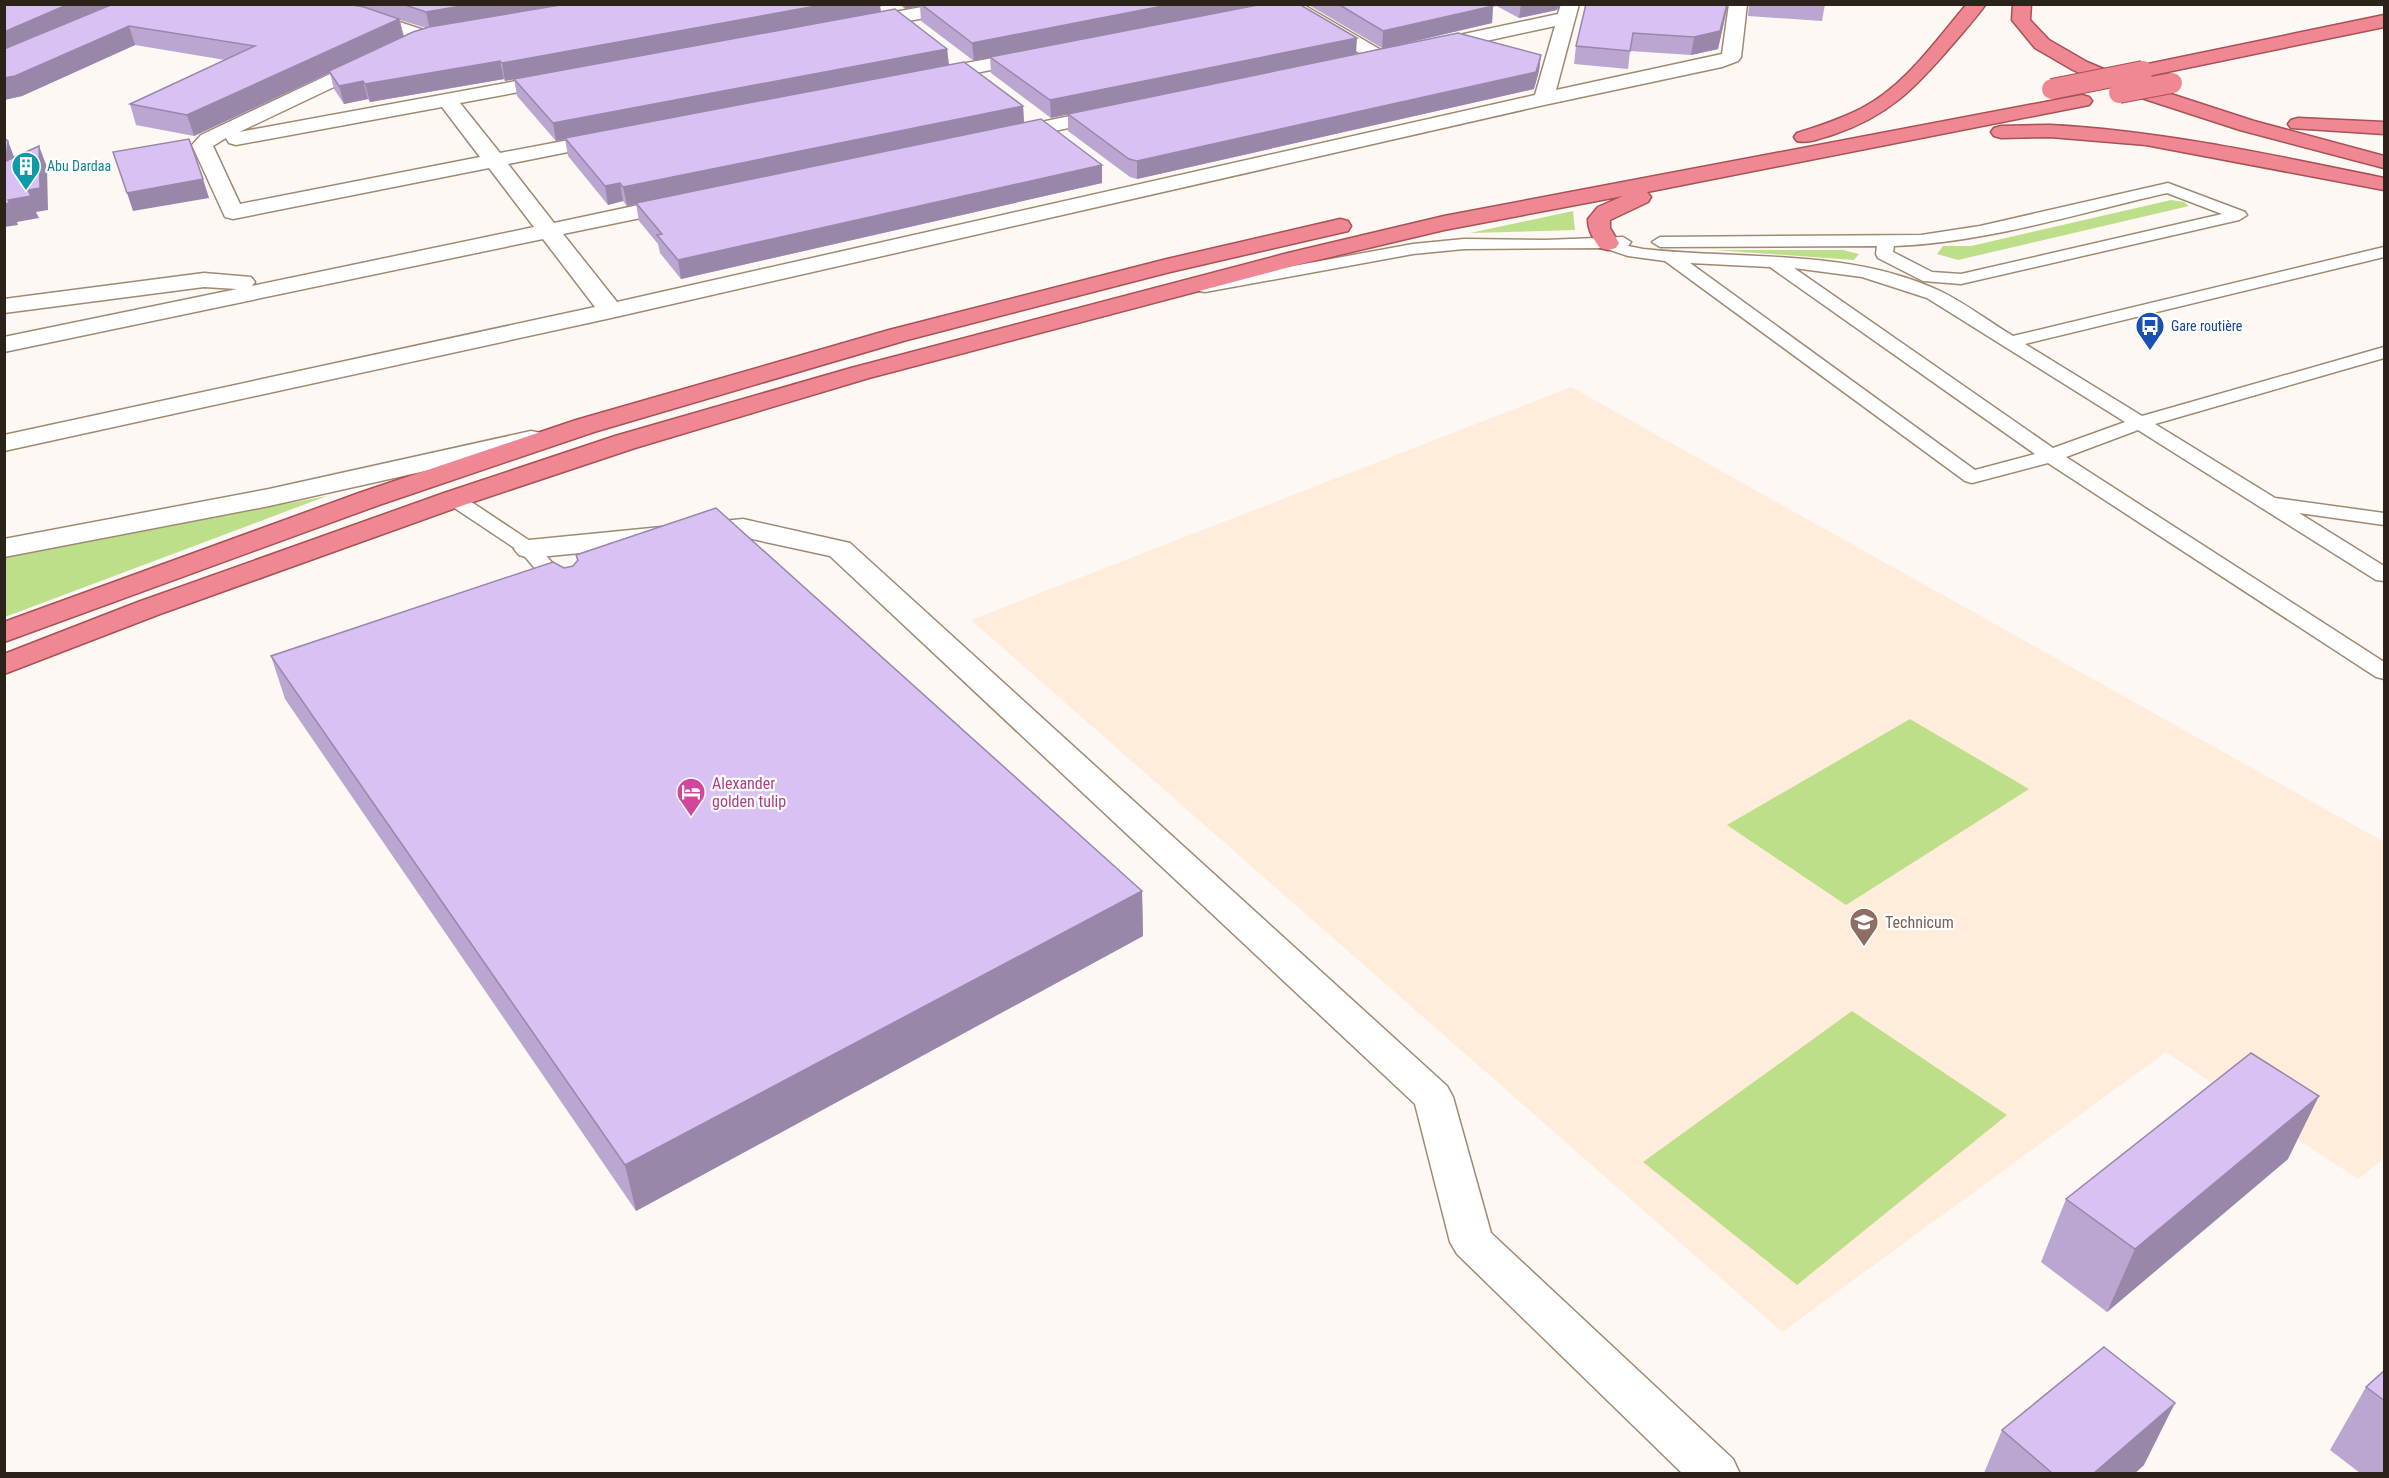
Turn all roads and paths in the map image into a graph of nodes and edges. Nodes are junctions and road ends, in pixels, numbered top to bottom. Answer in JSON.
{"nodes":[{"id":1,"x":884,"y":4,"type":"edge"},
{"id":2,"x":972,"y":4,"type":"edge"},
{"id":3,"x":1738,"y":4,"type":"edge"},
{"id":4,"x":1977,"y":4,"type":"edge"},
{"id":5,"x":2022,"y":4,"type":"edge"},
{"id":6,"x":287,"y":5,"type":"edge"},
{"id":7,"x":1290,"y":6,"type":"edge"},
{"id":8,"x":1269,"y":11,"type":"edge"},
{"id":9,"x":1569,"y":11,"type":"edge"},
{"id":10,"x":2040,"y":11,"type":"dead end"},
{"id":11,"x":900,"y":17,"type":"junction"},
{"id":12,"x":1497,"y":17,"type":"dead end"},
{"id":13,"x":2385,"y":21,"type":"edge"},
{"id":14,"x":1521,"y":27,"type":"junction"},
{"id":15,"x":842,"y":28,"type":"edge"},
{"id":16,"x":917,"y":30,"type":"edge"},
{"id":17,"x":452,"y":34,"type":"edge"},
{"id":18,"x":429,"y":38,"type":"junction"},
{"id":19,"x":2047,"y":46,"type":"junction"},
{"id":20,"x":2340,"y":49,"type":"dead end"},
{"id":21,"x":1049,"y":53,"type":"edge"},
{"id":22,"x":951,"y":56,"type":"dead end"},
{"id":23,"x":1381,"y":58,"type":"junction"},
{"id":24,"x":1346,"y":65,"type":"edge"},
{"id":25,"x":968,"y":68,"type":"junction"},
{"id":26,"x":575,"y":77,"type":"edge"},
{"id":27,"x":910,"y":80,"type":"edge"},
{"id":28,"x":985,"y":82,"type":"edge"},
{"id":29,"x":1544,"y":99,"type":"junction"},
{"id":30,"x":447,"y":100,"type":"junction"},
{"id":31,"x":1138,"y":108,"type":"edge"},
{"id":32,"x":2213,"y":114,"type":"junction"},
{"id":33,"x":2385,"y":128,"type":"edge"},
{"id":34,"x":634,"y":134,"type":"edge"},
{"id":35,"x":987,"y":140,"type":"edge"},
{"id":36,"x":1791,"y":141,"type":"junction"},
{"id":37,"x":1870,"y":141,"type":"junction"},
{"id":38,"x":202,"y":145,"type":"junction"},
{"id":39,"x":2327,"y":146,"type":"junction"},
{"id":40,"x":2385,"y":156,"type":"edge"},
{"id":41,"x":495,"y":160,"type":"junction"},
{"id":42,"x":2385,"y":162,"type":"edge"},
{"id":43,"x":1688,"y":178,"type":"junction"},
{"id":44,"x":2385,"y":184,"type":"edge"},
{"id":45,"x":699,"y":200,"type":"edge"},
{"id":46,"x":549,"y":231,"type":"junction"},
{"id":47,"x":1887,"y":241,"type":"junction"},
{"id":48,"x":1608,"y":243,"type":"junction"},
{"id":49,"x":2385,"y":252,"type":"edge"},
{"id":50,"x":1669,"y":256,"type":"junction"},
{"id":51,"x":1774,"y":262,"type":"junction"},
{"id":52,"x":284,"y":286,"type":"junction"},
{"id":53,"x":1931,"y":286,"type":"junction"},
{"id":54,"x":1126,"y":302,"type":"junction"},
{"id":55,"x":4,"y":306,"type":"edge"},
{"id":56,"x":611,"y":311,"type":"junction"},
{"id":57,"x":2009,"y":342,"type":"junction"},
{"id":58,"x":4,"y":345,"type":"edge"},
{"id":59,"x":2385,"y":352,"type":"edge"},
{"id":60,"x":2142,"y":422,"type":"junction"},
{"id":61,"x":585,"y":426,"type":"junction"},
{"id":62,"x":4,"y":443,"type":"edge"},
{"id":63,"x":2051,"y":456,"type":"junction"},
{"id":64,"x":454,"y":499,"type":"junction"},
{"id":65,"x":2269,"y":503,"type":"junction"},
{"id":66,"x":2385,"y":519,"type":"edge"},
{"id":67,"x":4,"y":548,"type":"edge"},
{"id":68,"x":529,"y":549,"type":"junction"},
{"id":69,"x":2385,"y":575,"type":"edge"},
{"id":70,"x":574,"y":600,"type":"edge"},
{"id":71,"x":4,"y":633,"type":"edge"},
{"id":72,"x":4,"y":665,"type":"edge"},
{"id":73,"x":2385,"y":672,"type":"edge"},
{"id":74,"x":1716,"y":1473,"type":"edge"}],
"edges":[{"from":1,"to":11,"type":"street"},
{"from":2,"to":11,"type":"street"},
{"from":3,"to":29,"type":"street"},
{"from":4,"to":36,"type":"highway"},
{"from":5,"to":19,"type":"highway"},
{"from":6,"to":18,"type":"street"},
{"from":7,"to":8,"type":"street"},
{"from":7,"to":23,"type":"street"},
{"from":9,"to":14,"type":"street"},
{"from":9,"to":29,"type":"street"},
{"from":10,"to":19,"type":"highway"},
{"from":11,"to":15,"type":"street"},
{"from":11,"to":16,"type":"street"},
{"from":12,"to":14,"type":"street"},
{"from":13,"to":36,"type":"highway","bridge":true},
{"from":14,"to":23,"type":"street"},
{"from":17,"to":18,"type":"street"},
{"from":18,"to":38,"type":"street"},
{"from":19,"to":32,"type":"highway"},
{"from":20,"to":37,"type":"highway","bridge":true},
{"from":21,"to":25,"type":"street"},
{"from":22,"to":25,"type":"street"},
{"from":23,"to":24,"type":"street"},
{"from":25,"to":27,"type":"street"},
{"from":25,"to":28,"type":"street"},
{"from":26,"to":30,"type":"street"},
{"from":29,"to":56,"type":"street"},
{"from":30,"to":38,"type":"street"},
{"from":30,"to":41,"type":"street"},
{"from":31,"to":35,"type":"street"},
{"from":32,"to":33,"type":"highway"},
{"from":32,"to":39,"type":"highway"},
{"from":34,"to":41,"type":"street"},
{"from":36,"to":61,"type":"highway"},
{"from":37,"to":43,"type":"highway"},
{"from":37,"to":44,"type":"highway"},
{"from":38,"to":41,"type":"street"},
{"from":39,"to":40,"type":"highway"},
{"from":39,"to":42,"type":"highway"},
{"from":41,"to":46,"type":"street"},
{"from":43,"to":48,"type":"highway"},
{"from":43,"to":54,"type":"highway"},
{"from":45,"to":46,"type":"street"},
{"from":46,"to":52,"type":"street"},
{"from":46,"to":56,"type":"street"},
{"from":47,"to":48,"type":"lane"},
{"from":47,"to":53,"type":"lane"},
{"from":47,"to":53,"type":"lane"},
{"from":48,"to":50,"type":"lane"},
{"from":48,"to":54,"type":"lane"},
{"from":49,"to":57,"type":"lane"},
{"from":50,"to":51,"type":"lane"},
{"from":50,"to":63,"type":"lane"},
{"from":51,"to":53,"type":"lane"},
{"from":51,"to":63,"type":"lane"},
{"from":52,"to":55,"type":"street"},
{"from":52,"to":58,"type":"street"},
{"from":53,"to":57,"type":"lane"},
{"from":54,"to":64,"type":"highway"},
{"from":56,"to":62,"type":"street"},
{"from":57,"to":60,"type":"lane"},
{"from":59,"to":60,"type":"lane"},
{"from":60,"to":63,"type":"lane"},
{"from":60,"to":65,"type":"lane"},
{"from":61,"to":67,"type":"street"},
{"from":61,"to":71,"type":"highway"},
{"from":63,"to":73,"type":"lane"},
{"from":64,"to":68,"type":"lane"},
{"from":64,"to":72,"type":"highway"},
{"from":65,"to":66,"type":"lane"},
{"from":65,"to":69,"type":"lane"},
{"from":68,"to":70,"type":"lane"},
{"from":68,"to":74,"type":"street"}]}
